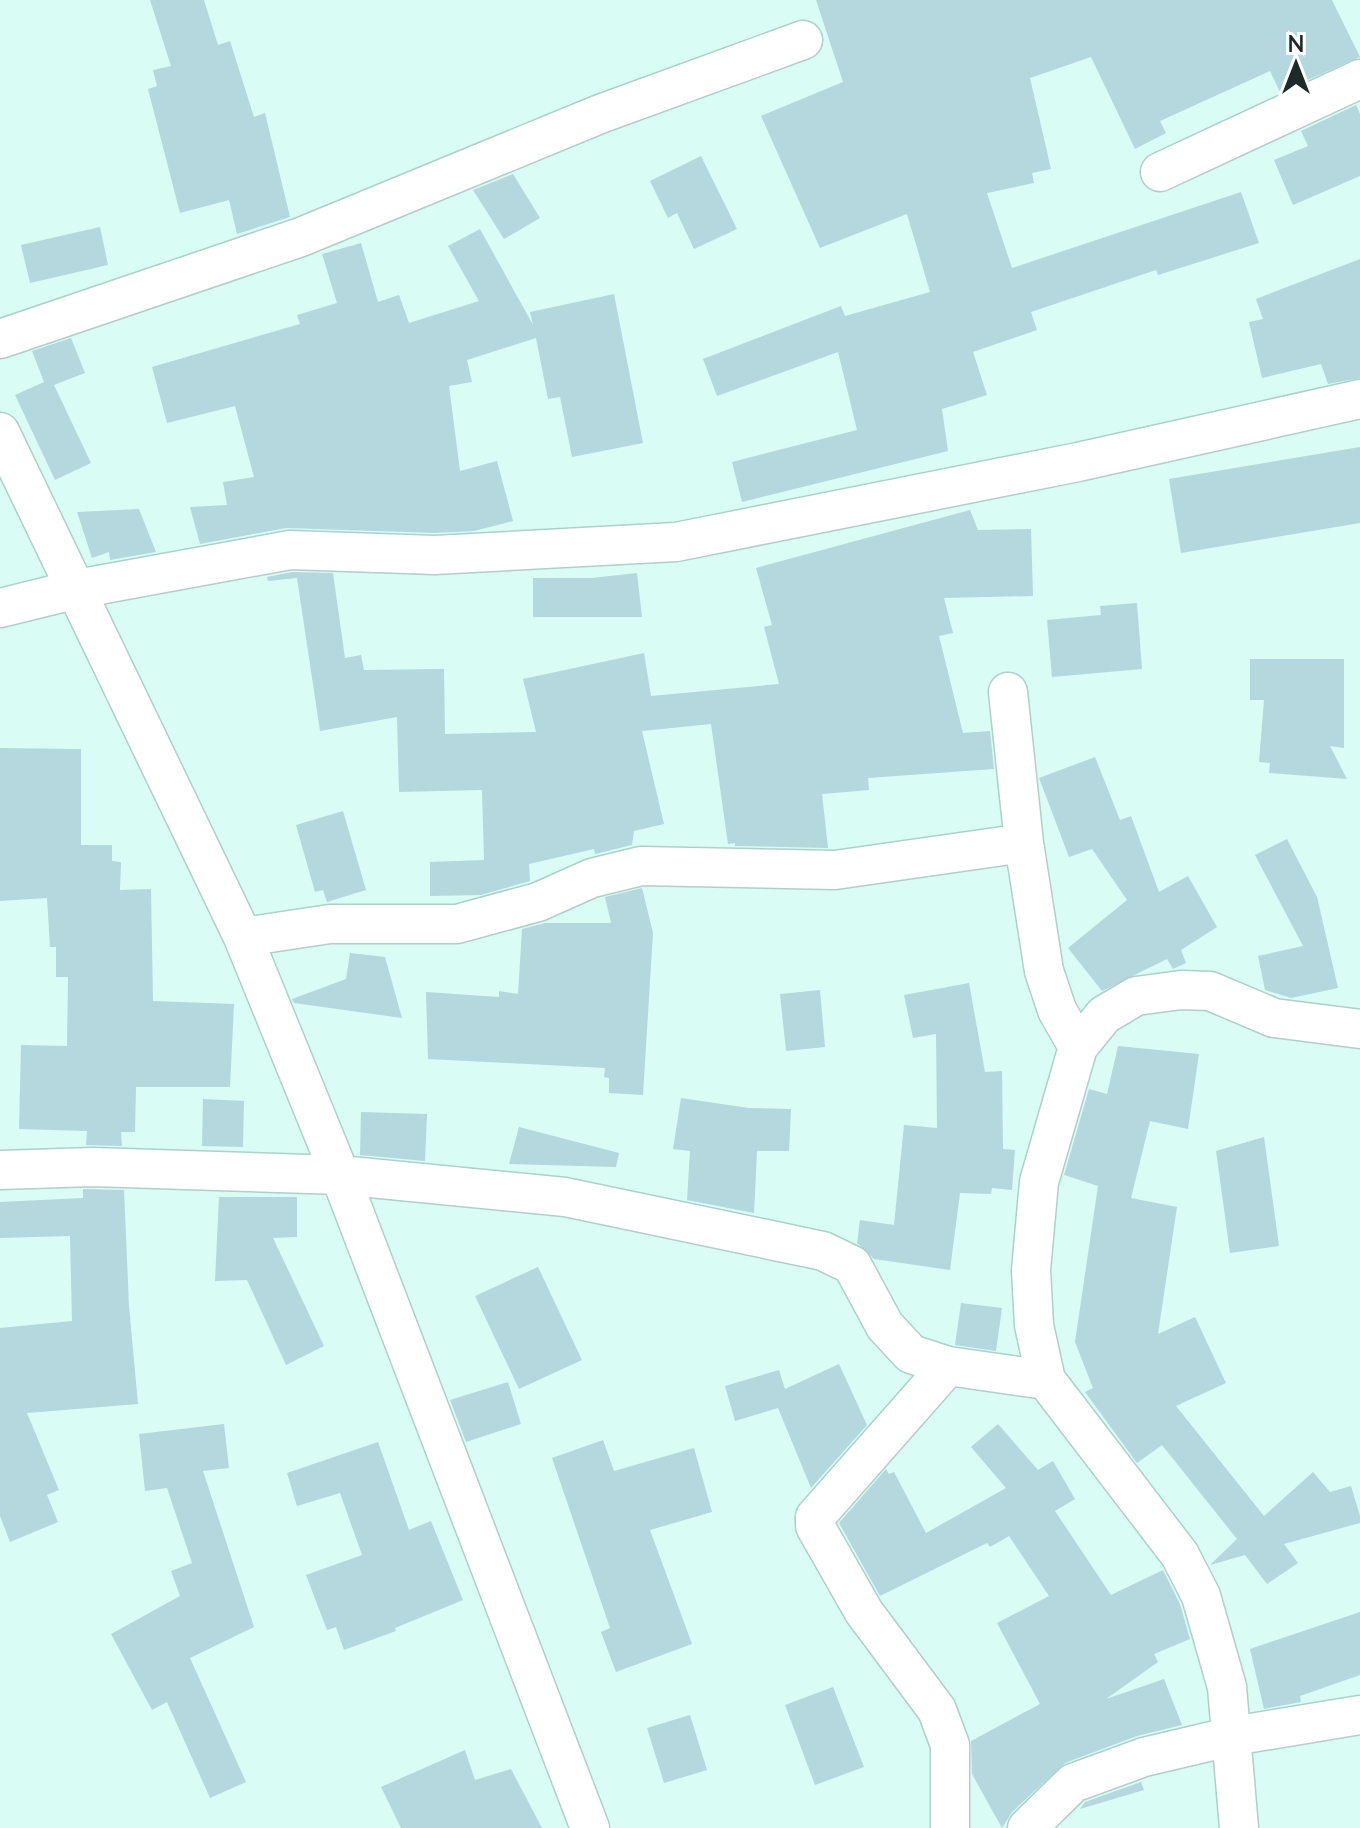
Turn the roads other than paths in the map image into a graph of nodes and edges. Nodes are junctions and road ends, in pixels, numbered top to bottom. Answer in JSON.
{"nodes":[{"id":1,"x":803,"y":40,"type":"dead end"},
{"id":2,"x":1360,"y":79,"type":"edge"},
{"id":3,"x":1160,"y":172,"type":"dead end"},
{"id":4,"x":0,"y":339,"type":"edge"},
{"id":5,"x":1360,"y":399,"type":"edge"},
{"id":6,"x":0,"y":432,"type":"edge"},
{"id":7,"x":77,"y":589,"type":"junction"},
{"id":8,"x":0,"y":608,"type":"edge"},
{"id":9,"x":1008,"y":692,"type":"dead end"},
{"id":10,"x":1024,"y":843,"type":"junction"},
{"id":11,"x":243,"y":937,"type":"junction"},
{"id":12,"x":1360,"y":1029,"type":"edge"},
{"id":13,"x":1078,"y":1047,"type":"junction"},
{"id":14,"x":0,"y":1170,"type":"edge"},
{"id":15,"x":340,"y":1175,"type":"junction"},
{"id":16,"x":948,"y":1366,"type":"junction"},
{"id":17,"x":1046,"y":1380,"type":"junction"},
{"id":18,"x":1360,"y":1715,"type":"edge"},
{"id":19,"x":1233,"y":1736,"type":"junction"},
{"id":20,"x":590,"y":1828,"type":"edge"},
{"id":21,"x":950,"y":1828,"type":"edge"},
{"id":22,"x":1027,"y":1828,"type":"edge"},
{"id":23,"x":1239,"y":1828,"type":"edge"}],
"edges":[{"from":1,"to":4,"type":"street"},
{"from":2,"to":3,"type":"street"},
{"from":5,"to":7,"type":"street"},
{"from":6,"to":7,"type":"street"},
{"from":7,"to":8,"type":"street"},
{"from":7,"to":11,"type":"street"},
{"from":9,"to":10,"type":"street"},
{"from":10,"to":11,"type":"street"},
{"from":10,"to":13,"type":"street"},
{"from":11,"to":15,"type":"street"},
{"from":12,"to":13,"type":"street"},
{"from":13,"to":17,"type":"street"},
{"from":14,"to":15,"type":"street"},
{"from":15,"to":16,"type":"street"},
{"from":15,"to":20,"type":"street"},
{"from":16,"to":17,"type":"street"},
{"from":16,"to":21,"type":"street"},
{"from":17,"to":19,"type":"street"},
{"from":18,"to":19,"type":"street"},
{"from":19,"to":22,"type":"street"},
{"from":19,"to":23,"type":"street"}]}
